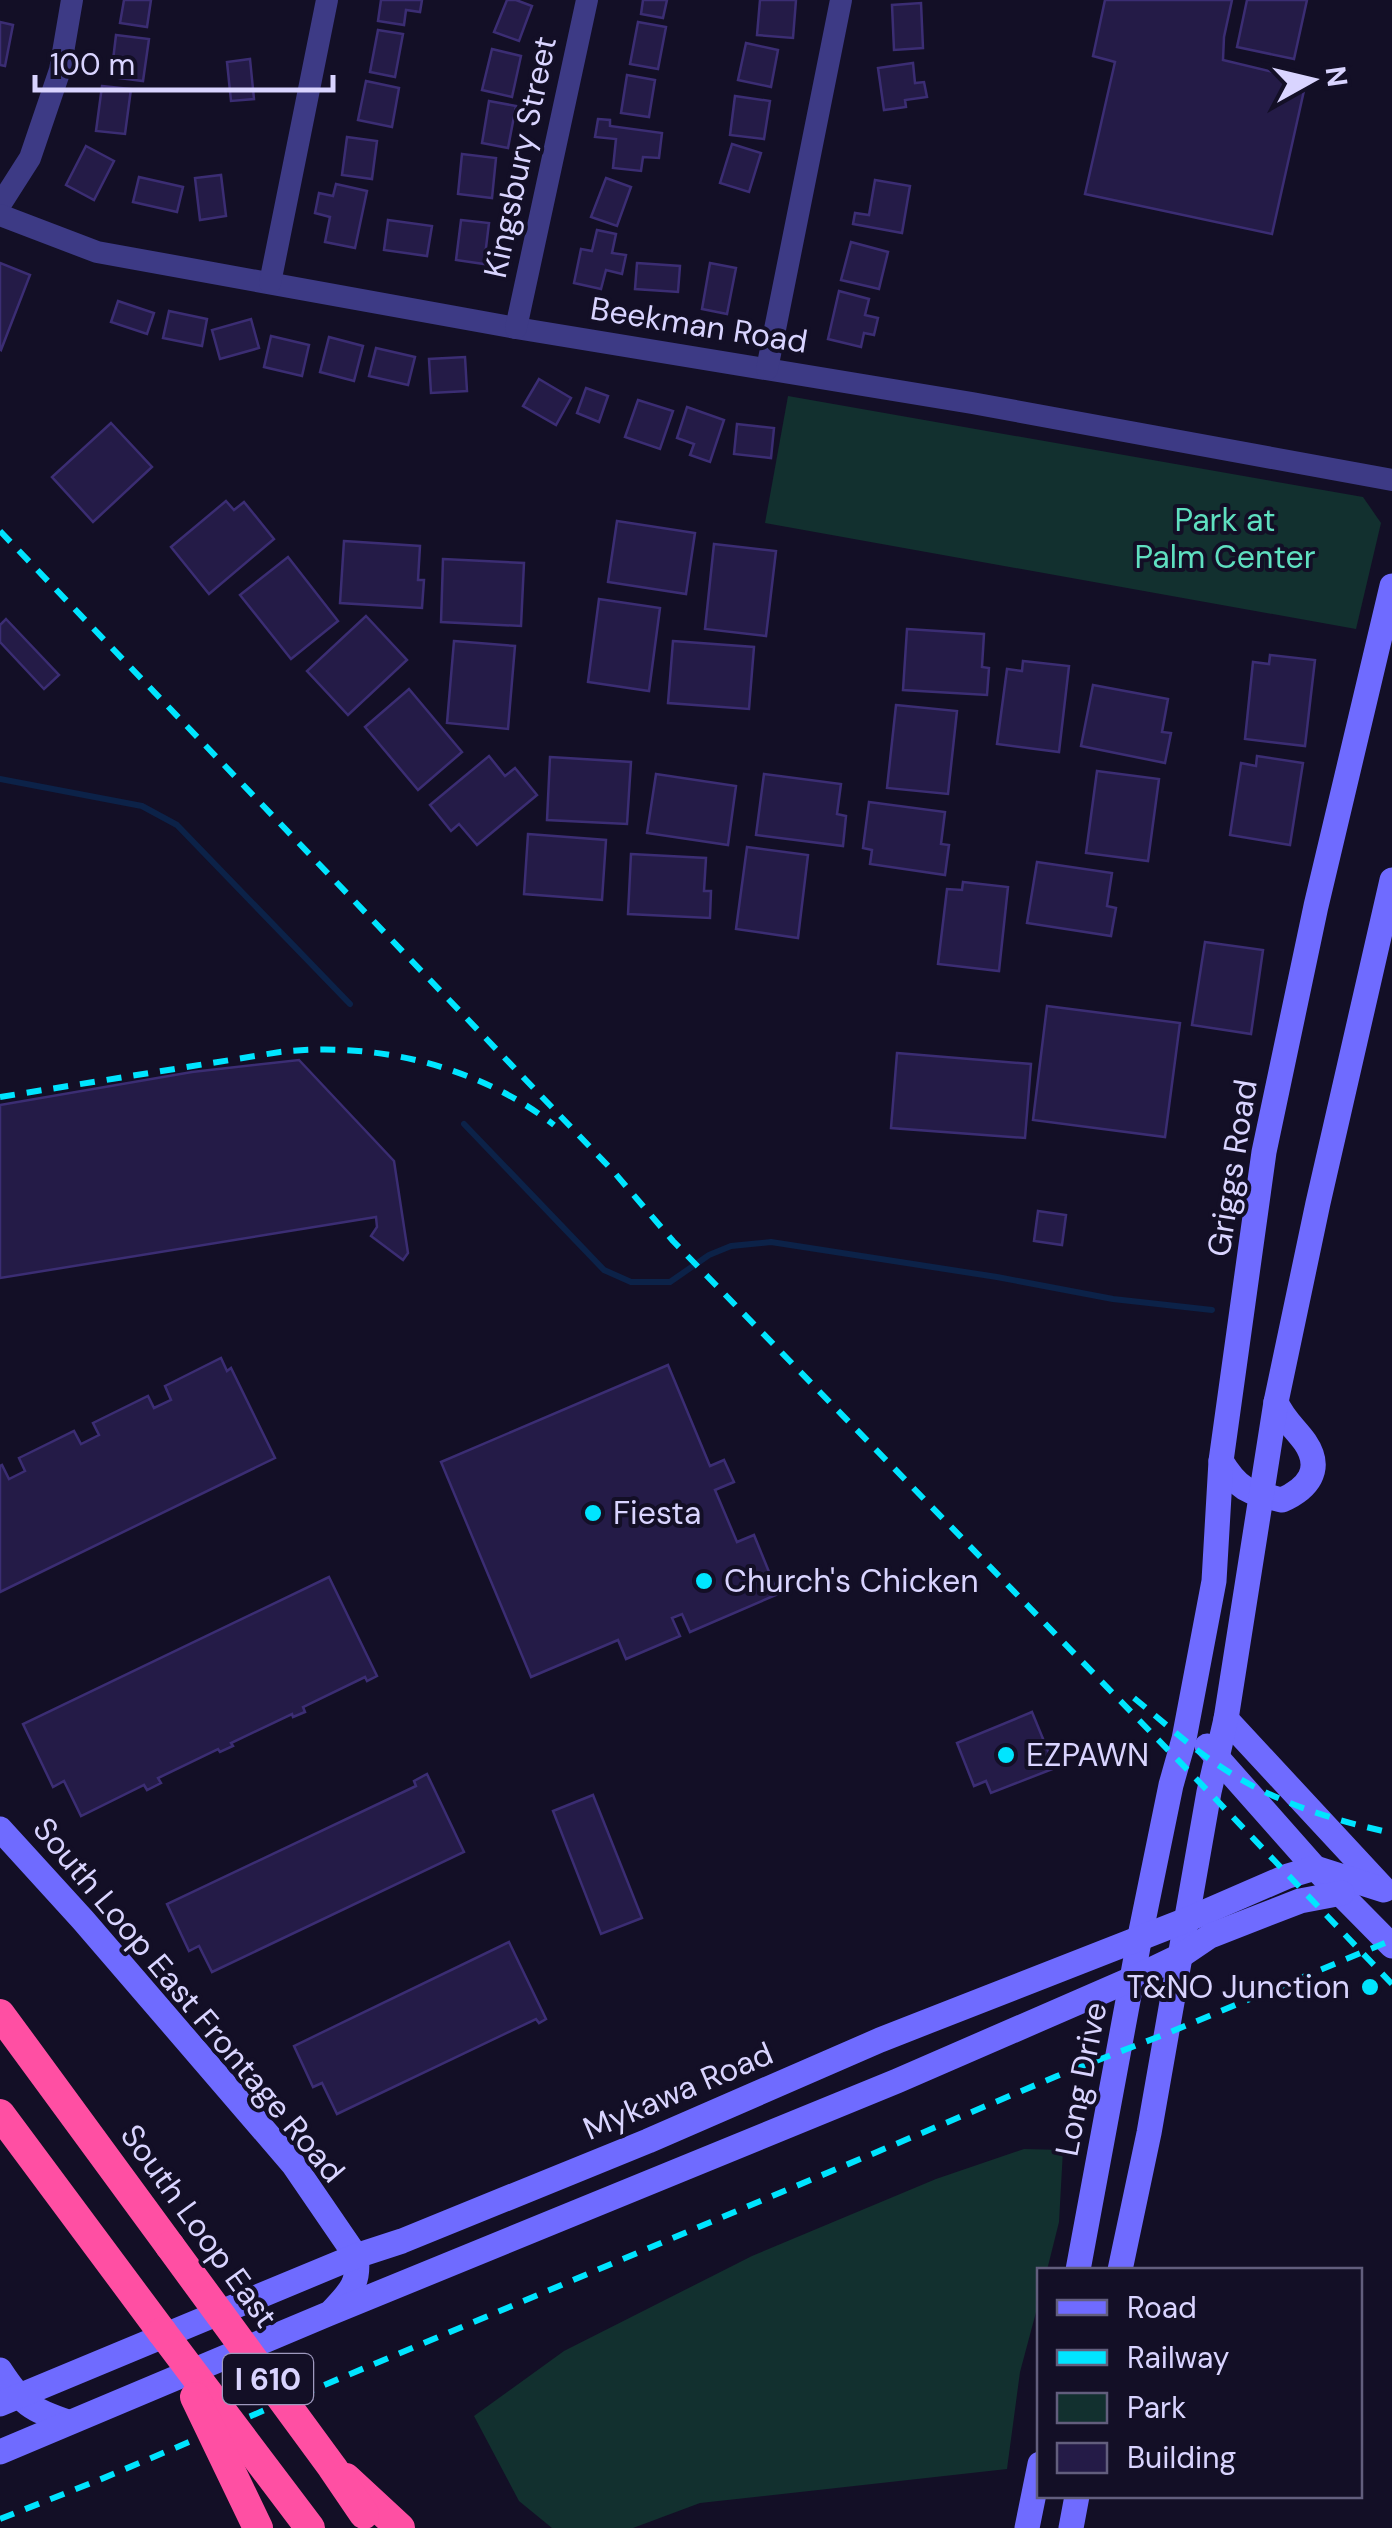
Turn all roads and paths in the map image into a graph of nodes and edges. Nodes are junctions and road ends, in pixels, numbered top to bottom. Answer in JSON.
{"nodes":[{"id":1,"x":72,"y":0,"type":"edge"},
{"id":2,"x":327,"y":0,"type":"edge"},
{"id":3,"x":587,"y":0,"type":"edge"},
{"id":4,"x":841,"y":0,"type":"edge"},
{"id":5,"x":0,"y":205,"type":"edge"},
{"id":6,"x":0,"y":215,"type":"edge"},
{"id":7,"x":270,"y":283,"type":"junction"},
{"id":8,"x":516,"y":328,"type":"junction"},
{"id":9,"x":768,"y":369,"type":"junction"},
{"id":10,"x":1392,"y":480,"type":"edge"},
{"id":11,"x":1392,"y":586,"type":"edge"},
{"id":12,"x":1391,"y":889,"type":"edge"},
{"id":13,"x":1276,"y":1402,"type":"junction"},
{"id":14,"x":1221,"y":1461,"type":"junction"},
{"id":15,"x":1262,"y":1495,"type":"junction"},
{"id":16,"x":1226,"y":1718,"type":"junction"},
{"id":17,"x":1186,"y":1725,"type":"junction"},
{"id":18,"x":1217,"y":1756,"type":"junction"},
{"id":19,"x":0,"y":1829,"type":"edge"},
{"id":20,"x":1315,"y":1868,"type":"junction"},
{"id":21,"x":1342,"y":1893,"type":"junction"},
{"id":22,"x":1388,"y":1894,"type":"edge"},
{"id":23,"x":1188,"y":1918,"type":"junction"},
{"id":24,"x":1140,"y":1936,"type":"junction"},
{"id":25,"x":1392,"y":1946,"type":"edge"},
{"id":26,"x":1182,"y":1955,"type":"junction"},
{"id":27,"x":1134,"y":1978,"type":"junction"},
{"id":28,"x":0,"y":2014,"type":"edge"},
{"id":29,"x":880,"y":2040,"type":"junction"},
{"id":30,"x":897,"y":2081,"type":"junction"},
{"id":31,"x":777,"y":2085,"type":"junction"},
{"id":32,"x":0,"y":2114,"type":"edge"},
{"id":33,"x":792,"y":2125,"type":"junction"},
{"id":34,"x":356,"y":2256,"type":"junction"},
{"id":35,"x":1080,"y":2258,"type":"edge"},
{"id":36,"x":1121,"y":2262,"type":"edge"},
{"id":37,"x":328,"y":2314,"type":"junction"},
{"id":38,"x":162,"y":2332,"type":"junction"},
{"id":39,"x":0,"y":2370,"type":"edge"},
{"id":40,"x":8,"y":2400,"type":"edge"},
{"id":41,"x":68,"y":2422,"type":"junction"},
{"id":42,"x":0,"y":2452,"type":"edge"},
{"id":43,"x":1037,"y":2481,"type":"edge"},
{"id":44,"x":1077,"y":2498,"type":"edge"},
{"id":45,"x":380,"y":2519,"type":"edge"},
{"id":46,"x":1029,"y":2527,"type":"edge"},
{"id":47,"x":258,"y":2528,"type":"edge"},
{"id":48,"x":310,"y":2528,"type":"edge"},
{"id":49,"x":1071,"y":2528,"type":"edge"}],
"edges":[{"from":1,"to":5,"type":"street"},
{"from":2,"to":7,"type":"street"},
{"from":3,"to":8,"type":"street","name":"Kingsbury Street"},
{"from":4,"to":9,"type":"street"},
{"from":6,"to":7,"type":"street","name":"Beekman Road"},
{"from":7,"to":8,"type":"street","name":"Beekman Road"},
{"from":8,"to":9,"type":"street","name":"Beekman Road"},
{"from":9,"to":10,"type":"street","name":"Beekman Road"},
{"from":11,"to":14,"type":"main road","name":"Griggs Road"},
{"from":12,"to":13,"type":"main road"},
{"from":13,"to":15,"type":"main road"},
{"from":13,"to":15,"type":"main road"},
{"from":14,"to":15,"type":"main road"},
{"from":14,"to":17,"type":"main road","name":"Griggs Road"},
{"from":15,"to":16,"type":"main road"},
{"from":16,"to":18,"type":"main road"},
{"from":16,"to":22,"type":"main road"},
{"from":17,"to":18,"type":"main road"},
{"from":17,"to":24,"type":"main road","name":"Long Drive"},
{"from":18,"to":20,"type":"main road"},
{"from":18,"to":23,"type":"main road"},
{"from":19,"to":34,"type":"main road","name":"South Loop East Frontage Road"},
{"from":20,"to":21,"type":"main road"},
{"from":20,"to":22,"type":"main road"},
{"from":20,"to":23,"type":"main road","name":"Mykawa Road"},
{"from":21,"to":25,"type":"main road"},
{"from":21,"to":26,"type":"main road"},
{"from":23,"to":24,"type":"main road","name":"Mykawa Road"},
{"from":23,"to":26,"type":"main road"},
{"from":24,"to":27,"type":"main road","name":"Long Drive"},
{"from":24,"to":29,"type":"main road","name":"Mykawa Road"},
{"from":26,"to":27,"type":"main road"},
{"from":26,"to":36,"type":"main road"},
{"from":27,"to":30,"type":"main road"},
{"from":27,"to":35,"type":"main road","name":"Long Drive"},
{"from":28,"to":45,"type":"highway","name":"South Loop East","number":"I 610","bridge":true},
{"from":29,"to":30,"type":"main road"},
{"from":29,"to":31,"type":"main road","name":"Mykawa Road"},
{"from":30,"to":33,"type":"main road"},
{"from":31,"to":33,"type":"main road"},
{"from":31,"to":34,"type":"main road","name":"Mykawa Road"},
{"from":32,"to":38,"type":"highway","number":"I 610"},
{"from":33,"to":37,"type":"main road"},
{"from":34,"to":37,"type":"main road"},
{"from":34,"to":40,"type":"main road","name":"Mykawa Road"},
{"from":35,"to":36,"type":"main road"},
{"from":37,"to":41,"type":"main road"},
{"from":38,"to":47,"type":"highway","bridge":true},
{"from":38,"to":48,"type":"highway","number":"I 610","bridge":true},
{"from":39,"to":40,"type":"main road"},
{"from":40,"to":41,"type":"main road"},
{"from":41,"to":42,"type":"main road"},
{"from":43,"to":46,"type":"main road"},
{"from":44,"to":49,"type":"main road"}]}
